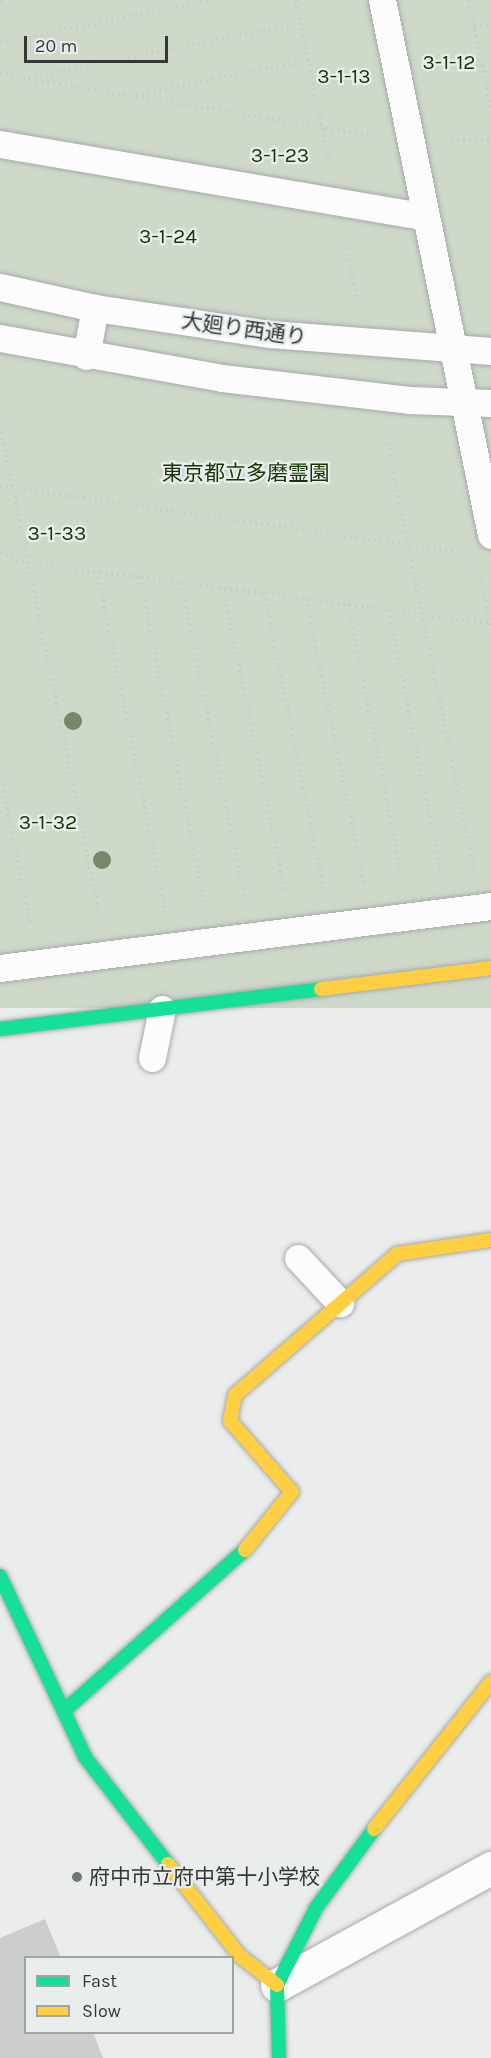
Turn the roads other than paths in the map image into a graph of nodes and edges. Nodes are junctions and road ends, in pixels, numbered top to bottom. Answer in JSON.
{"nodes":[{"id":1,"x":382,"y":0,"type":"edge"},
{"id":2,"x":0,"y":144,"type":"edge"},
{"id":3,"x":426,"y":217,"type":"junction"},
{"id":4,"x":0,"y":287,"type":"edge"},
{"id":5,"x":95,"y":308,"type":"junction"},
{"id":6,"x":0,"y":338,"type":"edge"},
{"id":7,"x":453,"y":349,"type":"junction"},
{"id":8,"x":491,"y":351,"type":"edge"},
{"id":9,"x":86,"y":356,"type":"junction"},
{"id":10,"x":464,"y":403,"type":"junction"},
{"id":11,"x":491,"y":403,"type":"edge"},
{"id":12,"x":491,"y":535,"type":"edge"},
{"id":13,"x":491,"y":906,"type":"edge"},
{"id":14,"x":0,"y":968,"type":"edge"},
{"id":15,"x":491,"y":968,"type":"edge"},
{"id":16,"x":162,"y":1009,"type":"junction"},
{"id":17,"x":0,"y":1029,"type":"edge"},
{"id":18,"x":152,"y":1058,"type":"dead end"},
{"id":19,"x":491,"y":1240,"type":"edge"},
{"id":20,"x":298,"y":1258,"type":"dead end"},
{"id":21,"x":340,"y":1304,"type":"junction"},
{"id":22,"x":0,"y":1576,"type":"edge"},
{"id":23,"x":11,"y":1625,"type":"edge"},
{"id":24,"x":491,"y":1682,"type":"edge"},
{"id":25,"x":64,"y":1712,"type":"junction"},
{"id":26,"x":491,"y":1868,"type":"edge"},
{"id":27,"x":277,"y":1985,"type":"junction"},
{"id":28,"x":279,"y":2058,"type":"edge"}],
"edges":[{"from":1,"to":3,"type":"lane"},
{"from":2,"to":3,"type":"lane"},
{"from":3,"to":7,"type":"lane"},
{"from":4,"to":5,"type":"lane","name":"大廻り西通り"},
{"from":5,"to":7,"type":"lane","name":"大廻り西通り"},
{"from":5,"to":9,"type":"lane"},
{"from":6,"to":9,"type":"lane"},
{"from":7,"to":8,"type":"lane","name":"大廻り西通り"},
{"from":7,"to":10,"type":"lane"},
{"from":9,"to":10,"type":"lane"},
{"from":10,"to":11,"type":"lane"},
{"from":10,"to":12,"type":"lane"},
{"from":13,"to":14,"type":"lane"},
{"from":15,"to":16,"type":"street"},
{"from":16,"to":17,"type":"street"},
{"from":16,"to":18,"type":"lane"},
{"from":19,"to":21,"type":"street"},
{"from":20,"to":21,"type":"lane"},
{"from":21,"to":25,"type":"street"},
{"from":22,"to":23,"type":"street"},
{"from":23,"to":25,"type":"street"},
{"from":24,"to":27,"type":"street"},
{"from":25,"to":27,"type":"street"},
{"from":26,"to":27,"type":"street"},
{"from":27,"to":28,"type":"street"}]}
